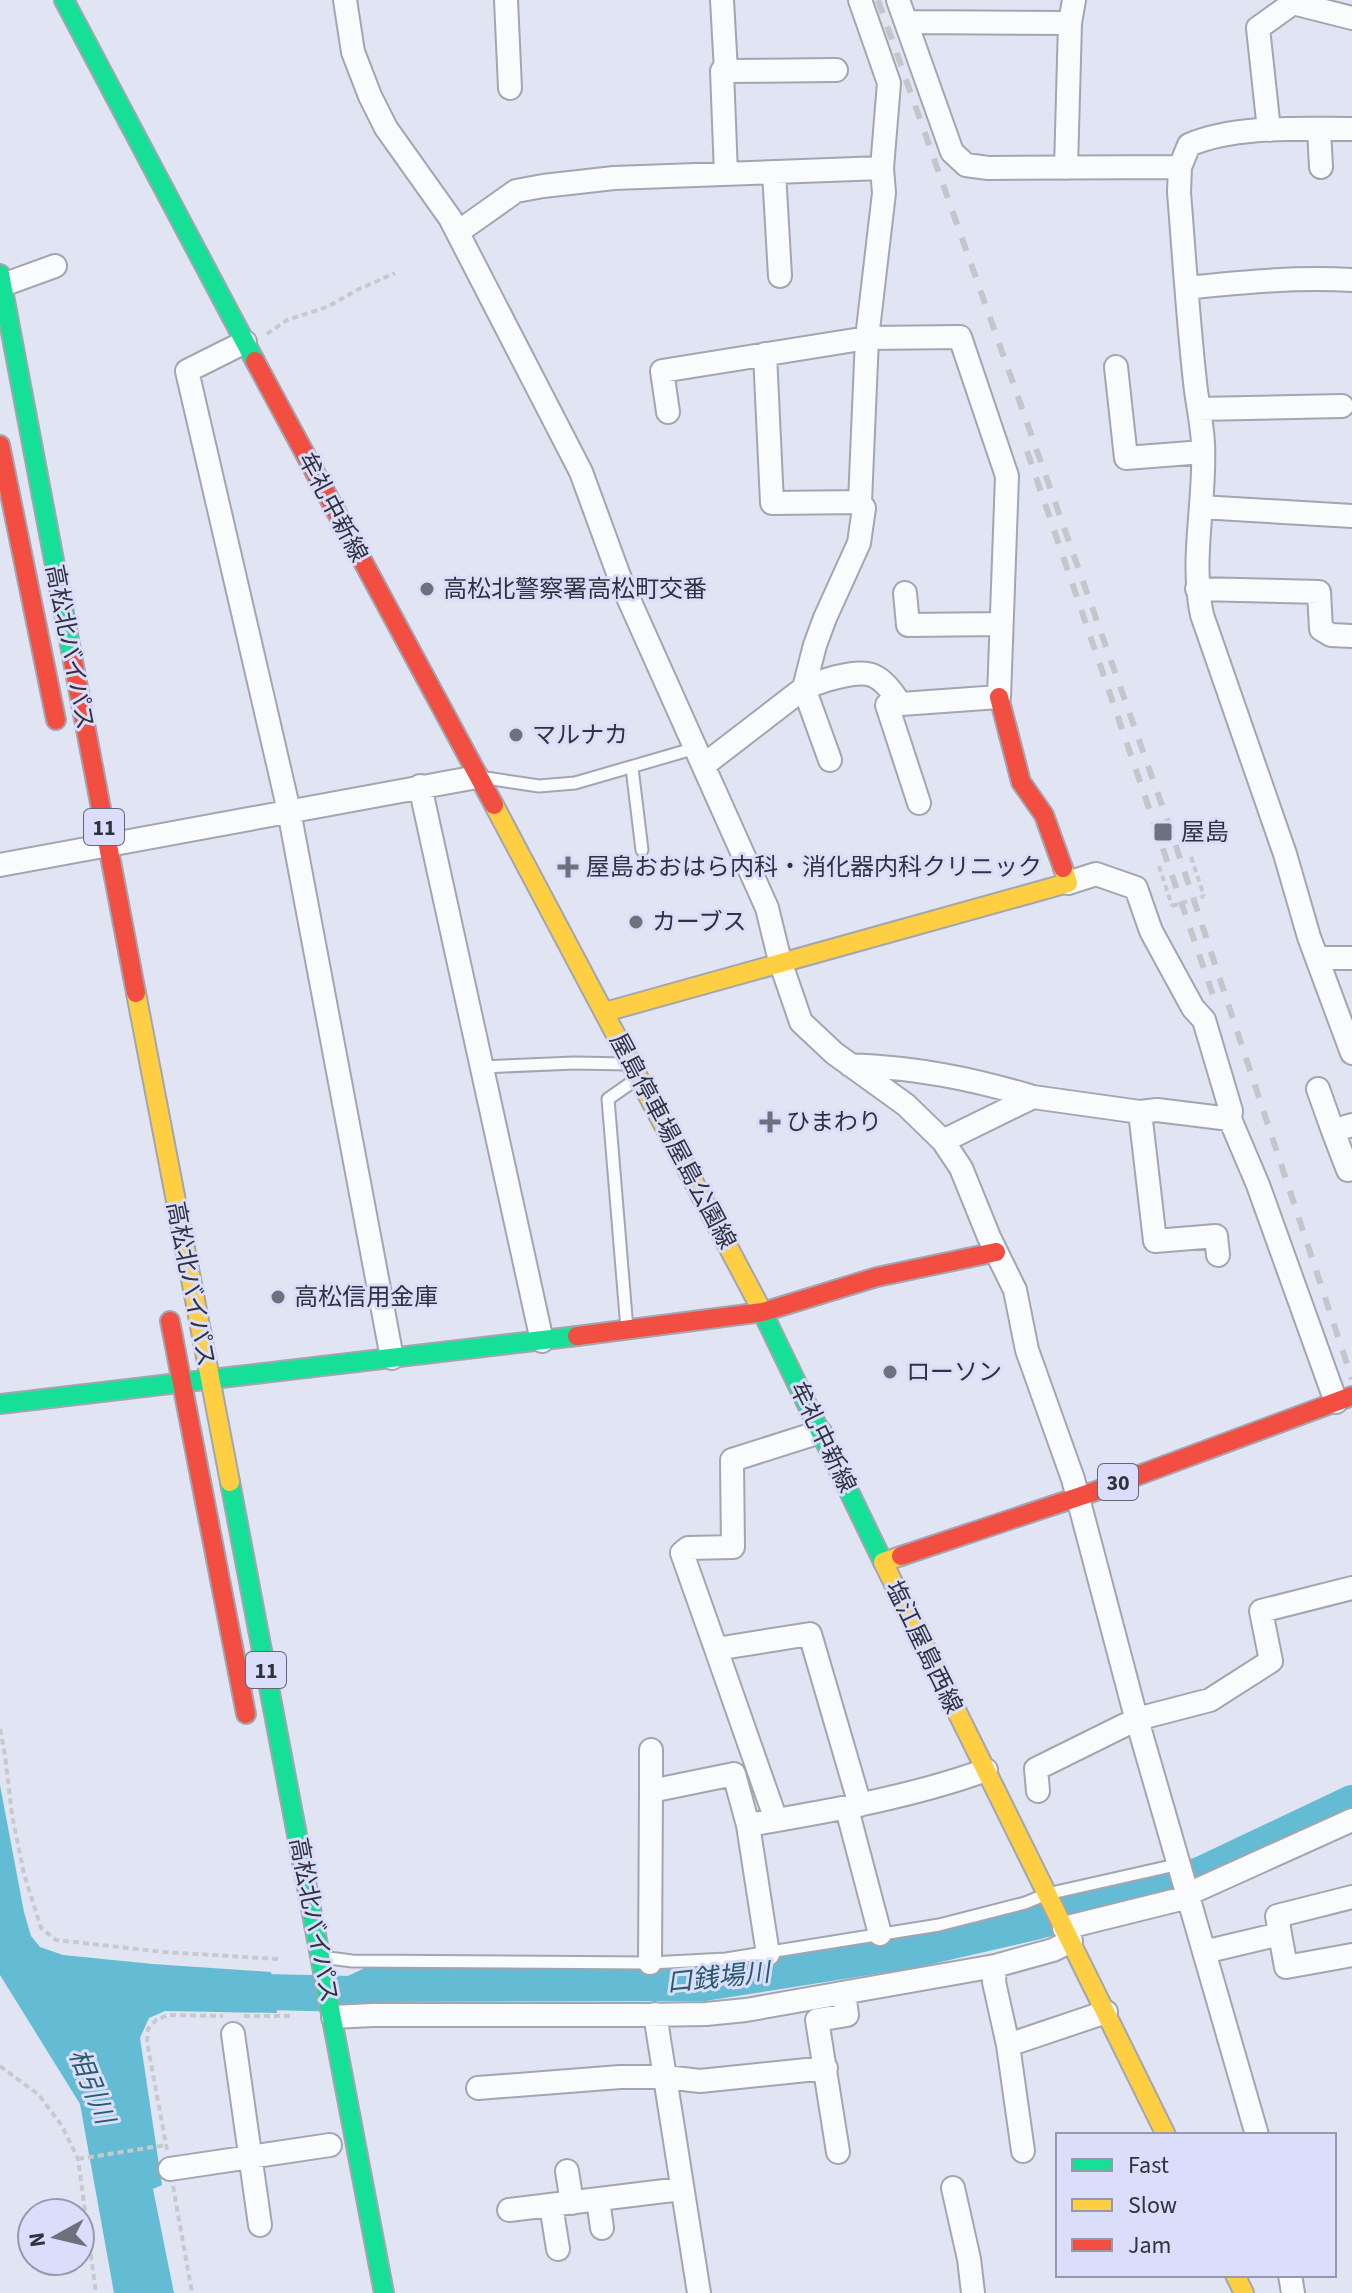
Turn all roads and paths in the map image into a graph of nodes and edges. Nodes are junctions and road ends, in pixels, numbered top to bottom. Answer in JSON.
{"nodes":[{"id":1,"x":64,"y":0,"type":"edge"},
{"id":2,"x":345,"y":0,"type":"edge"},
{"id":3,"x":506,"y":0,"type":"edge"},
{"id":4,"x":722,"y":0,"type":"edge"},
{"id":5,"x":860,"y":0,"type":"edge"},
{"id":6,"x":898,"y":0,"type":"edge"},
{"id":7,"x":1074,"y":0,"type":"edge"},
{"id":8,"x":1293,"y":2,"type":"edge"},
{"id":9,"x":1352,"y":18,"type":"edge"},
{"id":10,"x":907,"y":22,"type":"junction"},
{"id":11,"x":1070,"y":23,"type":"junction"},
{"id":12,"x":836,"y":70,"type":"dead end"},
{"id":13,"x":726,"y":71,"type":"junction"},
{"id":14,"x":510,"y":88,"type":"dead end"},
{"id":15,"x":1319,"y":129,"type":"junction"},
{"id":16,"x":1352,"y":129,"type":"edge"},
{"id":17,"x":1269,"y":130,"type":"junction"},
{"id":18,"x":1180,"y":167,"type":"junction"},
{"id":19,"x":1321,"y":167,"type":"dead end"},
{"id":20,"x":882,"y":168,"type":"junction"},
{"id":21,"x":1066,"y":168,"type":"junction"},
{"id":22,"x":774,"y":172,"type":"junction"},
{"id":23,"x":726,"y":174,"type":"junction"},
{"id":24,"x":458,"y":232,"type":"junction"},
{"id":25,"x":55,"y":266,"type":"dead end"},
{"id":26,"x":395,"y":273,"type":"dead end"},
{"id":27,"x":780,"y":276,"type":"dead end"},
{"id":28,"x":1352,"y":280,"type":"edge"},
{"id":29,"x":1,"y":282,"type":"edge"},
{"id":30,"x":1187,"y":288,"type":"junction"},
{"id":31,"x":867,"y":338,"type":"junction"},
{"id":32,"x":252,"y":342,"type":"junction"},
{"id":33,"x":765,"y":354,"type":"junction"},
{"id":34,"x":1116,"y":367,"type":"dead end"},
{"id":35,"x":1342,"y":406,"type":"dead end"},
{"id":36,"x":1199,"y":409,"type":"junction"},
{"id":37,"x":668,"y":412,"type":"dead end"},
{"id":38,"x":0,"y":445,"type":"edge"},
{"id":39,"x":1203,"y":452,"type":"junction"},
{"id":40,"x":860,"y":502,"type":"junction"},
{"id":41,"x":1201,"y":507,"type":"junction"},
{"id":42,"x":1352,"y":516,"type":"edge"},
{"id":43,"x":1197,"y":589,"type":"junction"},
{"id":44,"x":905,"y":593,"type":"dead end"},
{"id":45,"x":1001,"y":624,"type":"junction"},
{"id":46,"x":1352,"y":636,"type":"edge"},
{"id":47,"x":804,"y":688,"type":"junction"},
{"id":48,"x":999,"y":697,"type":"junction"},
{"id":49,"x":900,"y":704,"type":"junction"},
{"id":50,"x":60,"y":741,"type":"dead end"},
{"id":51,"x":700,"y":756,"type":"junction"},
{"id":52,"x":830,"y":760,"type":"dead end"},
{"id":53,"x":632,"y":768,"type":"junction"},
{"id":54,"x":477,"y":777,"type":"junction"},
{"id":55,"x":420,"y":786,"type":"junction"},
{"id":56,"x":919,"y":803,"type":"dead end"},
{"id":57,"x":289,"y":811,"type":"junction"},
{"id":58,"x":108,"y":846,"type":"junction"},
{"id":59,"x":642,"y":850,"type":"dead end"},
{"id":60,"x":1191,"y":857,"type":"dead end"},
{"id":61,"x":0,"y":865,"type":"edge"},
{"id":62,"x":1159,"y":866,"type":"dead end"},
{"id":63,"x":1068,"y":883,"type":"junction"},
{"id":64,"x":1317,"y":958,"type":"junction"},
{"id":65,"x":1352,"y":958,"type":"edge"},
{"id":66,"x":780,"y":961,"type":"junction"},
{"id":67,"x":605,"y":1012,"type":"junction"},
{"id":68,"x":1352,"y":1053,"type":"edge"},
{"id":69,"x":850,"y":1065,"type":"junction"},
{"id":70,"x":482,"y":1067,"type":"junction"},
{"id":71,"x":636,"y":1071,"type":"junction"},
{"id":72,"x":1318,"y":1089,"type":"dead end"},
{"id":73,"x":1033,"y":1097,"type":"junction"},
{"id":74,"x":1140,"y":1112,"type":"junction"},
{"id":75,"x":1230,"y":1119,"type":"junction"},
{"id":76,"x":1343,"y":1128,"type":"edge"},
{"id":77,"x":943,"y":1141,"type":"junction"},
{"id":78,"x":1348,"y":1170,"type":"dead end"},
{"id":79,"x":996,"y":1252,"type":"junction"},
{"id":80,"x":1218,"y":1255,"type":"dead end"},
{"id":81,"x":166,"y":1297,"type":"dead end"},
{"id":82,"x":763,"y":1312,"type":"junction"},
{"id":83,"x":627,"y":1330,"type":"junction"},
{"id":84,"x":542,"y":1341,"type":"junction"},
{"id":85,"x":392,"y":1358,"type":"junction"},
{"id":86,"x":211,"y":1380,"type":"junction"},
{"id":87,"x":182,"y":1383,"type":"junction"},
{"id":88,"x":1344,"y":1399,"type":"edge"},
{"id":89,"x":0,"y":1403,"type":"edge"},
{"id":90,"x":820,"y":1432,"type":"junction"},
{"id":91,"x":1077,"y":1497,"type":"junction"},
{"id":92,"x":883,"y":1562,"type":"junction"},
{"id":93,"x":1352,"y":1588,"type":"edge"},
{"id":94,"x":716,"y":1649,"type":"junction"},
{"id":95,"x":1137,"y":1719,"type":"junction"},
{"id":96,"x":0,"y":1729,"type":"edge"},
{"id":97,"x":249,"y":1729,"type":"dead end"},
{"id":98,"x":651,"y":1750,"type":"dead end"},
{"id":99,"x":758,"y":1768,"type":"junction"},
{"id":100,"x":986,"y":1770,"type":"junction"},
{"id":101,"x":734,"y":1774,"type":"junction"},
{"id":102,"x":651,"y":1791,"type":"junction"},
{"id":103,"x":1038,"y":1791,"type":"dead end"},
{"id":104,"x":854,"y":1807,"type":"junction"},
{"id":105,"x":776,"y":1820,"type":"junction"},
{"id":106,"x":1352,"y":1820,"type":"edge"},
{"id":107,"x":748,"y":1825,"type":"junction"},
{"id":108,"x":1181,"y":1865,"type":"junction"},
{"id":109,"x":1188,"y":1894,"type":"junction"},
{"id":110,"x":1352,"y":1897,"type":"edge"},
{"id":111,"x":1049,"y":1898,"type":"junction"},
{"id":112,"x":1066,"y":1931,"type":"junction"},
{"id":113,"x":880,"y":1934,"type":"junction"},
{"id":114,"x":1280,"y":1934,"type":"junction"},
{"id":115,"x":1204,"y":1952,"type":"junction"},
{"id":116,"x":768,"y":1954,"type":"junction"},
{"id":117,"x":1352,"y":1955,"type":"edge"},
{"id":118,"x":278,"y":1959,"type":"dead end"},
{"id":119,"x":321,"y":1959,"type":"junction"},
{"id":120,"x":650,"y":1963,"type":"junction"},
{"id":121,"x":995,"y":1966,"type":"junction"},
{"id":122,"x":844,"y":1993,"type":"junction"},
{"id":123,"x":1106,"y":2012,"type":"junction"},
{"id":124,"x":332,"y":2013,"type":"junction"},
{"id":125,"x":655,"y":2014,"type":"junction"},
{"id":126,"x":290,"y":2016,"type":"dead end"},
{"id":127,"x":235,"y":2022,"type":"junction"},
{"id":128,"x":1008,"y":2045,"type":"junction"},
{"id":129,"x":0,"y":2066,"type":"edge"},
{"id":130,"x":826,"y":2068,"type":"junction"},
{"id":131,"x":666,"y":2077,"type":"junction"},
{"id":132,"x":478,"y":2088,"type":"dead end"},
{"id":133,"x":1165,"y":2133,"type":"edge"},
{"id":134,"x":1256,"y":2133,"type":"edge"},
{"id":135,"x":166,"y":2145,"type":"junction"},
{"id":136,"x":330,"y":2145,"type":"dead end"},
{"id":137,"x":1023,"y":2151,"type":"dead end"},
{"id":138,"x":838,"y":2152,"type":"dead end"},
{"id":139,"x":250,"y":2158,"type":"junction"},
{"id":140,"x":78,"y":2159,"type":"junction"},
{"id":141,"x":170,"y":2169,"type":"junction"},
{"id":142,"x":567,"y":2171,"type":"dead end"},
{"id":143,"x":953,"y":2188,"type":"dead end"},
{"id":144,"x":681,"y":2189,"type":"junction"},
{"id":145,"x":598,"y":2200,"type":"junction"},
{"id":146,"x":562,"y":2204,"type":"junction"},
{"id":147,"x":509,"y":2210,"type":"dead end"},
{"id":148,"x":260,"y":2225,"type":"dead end"},
{"id":149,"x":602,"y":2228,"type":"dead end"},
{"id":150,"x":558,"y":2249,"type":"dead end"},
{"id":151,"x":96,"y":2293,"type":"edge"},
{"id":152,"x":192,"y":2293,"type":"edge"},
{"id":153,"x":384,"y":2293,"type":"edge"},
{"id":154,"x":699,"y":2293,"type":"edge"},
{"id":155,"x":973,"y":2293,"type":"edge"}],
"edges":[{"from":1,"to":32,"type":"main road","name":"牟礼中新線"},
{"from":2,"to":24,"type":"street"},
{"from":3,"to":14,"type":"street"},
{"from":4,"to":13,"type":"street"},
{"from":5,"to":20,"type":"street"},
{"from":6,"to":10,"type":"street"},
{"from":7,"to":11,"type":"street"},
{"from":8,"to":9,"type":"street"},
{"from":8,"to":17,"type":"street"},
{"from":10,"to":11,"type":"street"},
{"from":10,"to":21,"type":"street"},
{"from":11,"to":21,"type":"street"},
{"from":12,"to":13,"type":"street"},
{"from":13,"to":23,"type":"street"},
{"from":15,"to":16,"type":"street"},
{"from":15,"to":17,"type":"street"},
{"from":15,"to":19,"type":"street"},
{"from":17,"to":18,"type":"street"},
{"from":18,"to":21,"type":"street"},
{"from":18,"to":30,"type":"street"},
{"from":20,"to":22,"type":"street"},
{"from":20,"to":31,"type":"street"},
{"from":22,"to":23,"type":"street"},
{"from":22,"to":27,"type":"street"},
{"from":23,"to":24,"type":"street"},
{"from":24,"to":51,"type":"street"},
{"from":25,"to":29,"type":"street"},
{"from":26,"to":32,"type":"path"},
{"from":28,"to":30,"type":"street"},
{"from":29,"to":58,"type":"main road","name":"高松北バイパス","number":"11"},
{"from":30,"to":36,"type":"street"},
{"from":31,"to":33,"type":"street"},
{"from":31,"to":40,"type":"street"},
{"from":31,"to":45,"type":"street"},
{"from":32,"to":54,"type":"main road","name":"牟礼中新線"},
{"from":32,"to":57,"type":"street"},
{"from":33,"to":37,"type":"street"},
{"from":33,"to":40,"type":"street"},
{"from":34,"to":39,"type":"street"},
{"from":35,"to":36,"type":"street"},
{"from":36,"to":39,"type":"street"},
{"from":38,"to":50,"type":"main road","name":"高松北バイパス"},
{"from":39,"to":41,"type":"street"},
{"from":40,"to":47,"type":"street"},
{"from":41,"to":42,"type":"street"},
{"from":41,"to":43,"type":"street"},
{"from":43,"to":46,"type":"street"},
{"from":43,"to":64,"type":"street"},
{"from":44,"to":45,"type":"street"},
{"from":45,"to":48,"type":"street"},
{"from":47,"to":49,"type":"street"},
{"from":47,"to":51,"type":"street"},
{"from":47,"to":52,"type":"street"},
{"from":48,"to":49,"type":"street"},
{"from":48,"to":63,"type":"main road"},
{"from":49,"to":56,"type":"street"},
{"from":51,"to":53,"type":"lane"},
{"from":51,"to":66,"type":"street"},
{"from":53,"to":54,"type":"lane"},
{"from":53,"to":59,"type":"lane"},
{"from":54,"to":55,"type":"street"},
{"from":54,"to":67,"type":"main road","name":"牟礼中新線"},
{"from":55,"to":57,"type":"street"},
{"from":55,"to":70,"type":"street"},
{"from":57,"to":58,"type":"street"},
{"from":57,"to":85,"type":"street"},
{"from":58,"to":61,"type":"street"},
{"from":58,"to":86,"type":"main road","name":"高松北バイパス","number":"11"},
{"from":60,"to":62,"type":"path","bridge":true},
{"from":63,"to":66,"type":"main road","name":"屋島停車場屋島公園線"},
{"from":63,"to":75,"type":"street"},
{"from":64,"to":65,"type":"street"},
{"from":64,"to":68,"type":"street"},
{"from":66,"to":67,"type":"main road","name":"屋島停車場屋島公園線"},
{"from":66,"to":69,"type":"street"},
{"from":67,"to":71,"type":"main road","name":"屋島停車場屋島公園線"},
{"from":69,"to":73,"type":"street"},
{"from":69,"to":77,"type":"street"},
{"from":70,"to":71,"type":"lane"},
{"from":70,"to":84,"type":"street"},
{"from":71,"to":82,"type":"main road","name":"屋島停車場屋島公園線"},
{"from":71,"to":83,"type":"lane"},
{"from":72,"to":76,"type":"street"},
{"from":73,"to":74,"type":"street"},
{"from":73,"to":77,"type":"street"},
{"from":74,"to":75,"type":"street"},
{"from":74,"to":80,"type":"street"},
{"from":75,"to":88,"type":"street"},
{"from":76,"to":78,"type":"street"},
{"from":77,"to":79,"type":"street"},
{"from":79,"to":82,"type":"main road"},
{"from":79,"to":91,"type":"street"},
{"from":81,"to":87,"type":"main road","name":"高松北バイパス","number":"11"},
{"from":82,"to":83,"type":"main road"},
{"from":82,"to":90,"type":"main road","name":"牟礼中新線"},
{"from":83,"to":84,"type":"main road"},
{"from":84,"to":85,"type":"main road"},
{"from":85,"to":86,"type":"main road"},
{"from":86,"to":87,"type":"main road"},
{"from":86,"to":119,"type":"main road","name":"高松北バイパス","number":"11"},
{"from":87,"to":89,"type":"main road"},
{"from":87,"to":97,"type":"main road","name":"高松北バイパス","number":"11"},
{"from":88,"to":91,"type":"main road","name":"塩江屋島西線","number":"30"},
{"from":90,"to":92,"type":"main road","name":"牟礼中新線"},
{"from":90,"to":94,"type":"street"},
{"from":91,"to":92,"type":"main road","name":"塩江屋島西線","number":"30"},
{"from":91,"to":95,"type":"street"},
{"from":92,"to":100,"type":"main road","name":"塩江屋島西線"},
{"from":93,"to":95,"type":"street"},
{"from":94,"to":99,"type":"street"},
{"from":94,"to":104,"type":"street"},
{"from":95,"to":103,"type":"street"},
{"from":95,"to":108,"type":"street"},
{"from":96,"to":118,"type":"path"},
{"from":98,"to":102,"type":"street"},
{"from":99,"to":101,"type":"street"},
{"from":99,"to":105,"type":"street"},
{"from":100,"to":104,"type":"street"},
{"from":100,"to":111,"type":"main road","name":"塩江屋島西線"},
{"from":101,"to":102,"type":"street"},
{"from":101,"to":107,"type":"street"},
{"from":102,"to":120,"type":"street"},
{"from":104,"to":105,"type":"street"},
{"from":104,"to":113,"type":"street"},
{"from":105,"to":107,"type":"street"},
{"from":106,"to":109,"type":"street"},
{"from":107,"to":116,"type":"street"},
{"from":108,"to":109,"type":"street"},
{"from":108,"to":111,"type":"lane"},
{"from":109,"to":112,"type":"street"},
{"from":109,"to":115,"type":"street"},
{"from":110,"to":114,"type":"street"},
{"from":111,"to":112,"type":"main road","name":"塩江屋島西線"},
{"from":111,"to":113,"type":"lane"},
{"from":112,"to":121,"type":"street"},
{"from":112,"to":123,"type":"main road","name":"塩江屋島西線"},
{"from":113,"to":116,"type":"lane"},
{"from":114,"to":115,"type":"street"},
{"from":114,"to":117,"type":"street"},
{"from":115,"to":134,"type":"street"},
{"from":116,"to":120,"type":"lane"},
{"from":119,"to":120,"type":"lane"},
{"from":119,"to":124,"type":"main road","name":"高松北バイパス","number":"11"},
{"from":121,"to":122,"type":"street"},
{"from":121,"to":128,"type":"street"},
{"from":122,"to":125,"type":"street"},
{"from":122,"to":130,"type":"street"},
{"from":123,"to":128,"type":"street"},
{"from":123,"to":133,"type":"main road","name":"塩江屋島西線"},
{"from":124,"to":125,"type":"street"},
{"from":124,"to":153,"type":"main road","name":"高松北バイパス","number":"11"},
{"from":125,"to":131,"type":"street"},
{"from":126,"to":127,"type":"path"},
{"from":127,"to":135,"type":"path"},
{"from":127,"to":139,"type":"street"},
{"from":128,"to":137,"type":"street"},
{"from":129,"to":140,"type":"path"},
{"from":130,"to":131,"type":"street"},
{"from":130,"to":138,"type":"street"},
{"from":131,"to":132,"type":"street"},
{"from":131,"to":144,"type":"street"},
{"from":135,"to":140,"type":"path"},
{"from":135,"to":141,"type":"path"},
{"from":136,"to":139,"type":"street"},
{"from":139,"to":141,"type":"street"},
{"from":139,"to":148,"type":"street"},
{"from":140,"to":151,"type":"path"},
{"from":141,"to":152,"type":"path"},
{"from":142,"to":146,"type":"street"},
{"from":143,"to":155,"type":"street"},
{"from":144,"to":145,"type":"street"},
{"from":144,"to":154,"type":"street"},
{"from":145,"to":146,"type":"street"},
{"from":145,"to":149,"type":"street"},
{"from":146,"to":147,"type":"street"},
{"from":146,"to":150,"type":"street"}]}
